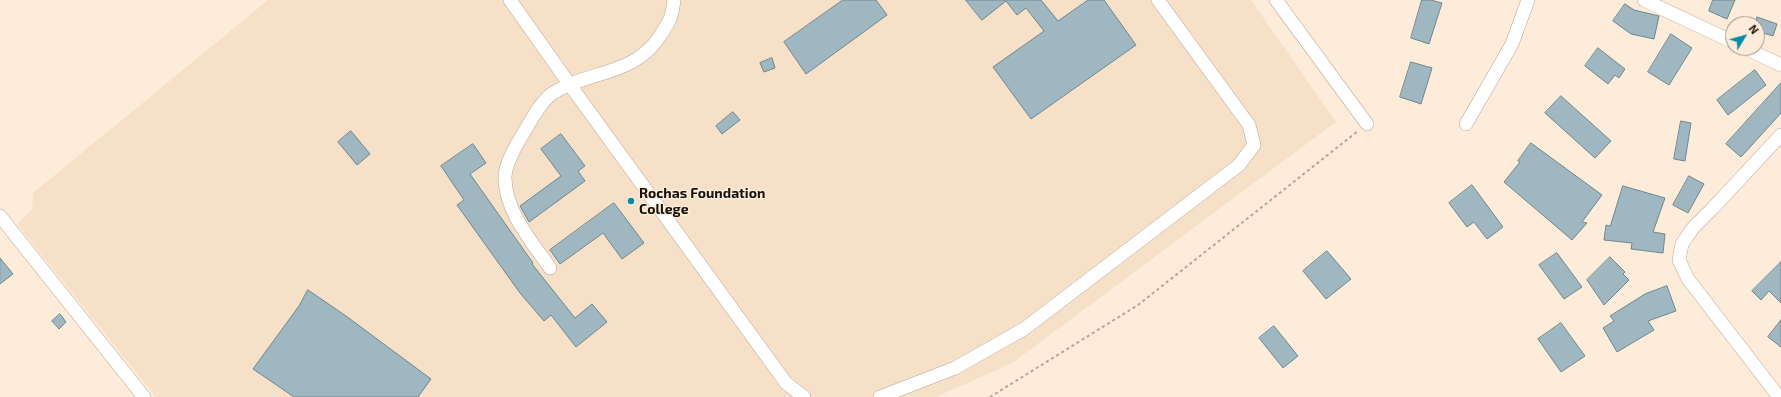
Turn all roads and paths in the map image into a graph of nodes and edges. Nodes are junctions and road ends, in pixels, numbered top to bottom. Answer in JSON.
{"nodes":[{"id":1,"x":510,"y":0,"type":"edge"},
{"id":2,"x":674,"y":0,"type":"edge"},
{"id":3,"x":1158,"y":0,"type":"edge"},
{"id":4,"x":1276,"y":0,"type":"edge"},
{"id":5,"x":1528,"y":0,"type":"edge"},
{"id":6,"x":1644,"y":0,"type":"edge"},
{"id":7,"x":1725,"y":38,"type":"edge"},
{"id":8,"x":1762,"y":56,"type":"edge"},
{"id":9,"x":1781,"y":65,"type":"edge"},
{"id":10,"x":570,"y":85,"type":"junction"},
{"id":11,"x":1367,"y":124,"type":"joint"},
{"id":12,"x":1466,"y":124,"type":"dead end"},
{"id":13,"x":1781,"y":135,"type":"edge"},
{"id":14,"x":0,"y":216,"type":"edge"},
{"id":15,"x":550,"y":268,"type":"dead end"},
{"id":16,"x":144,"y":397,"type":"edge"},
{"id":17,"x":804,"y":397,"type":"edge"},
{"id":18,"x":880,"y":397,"type":"edge"},
{"id":19,"x":990,"y":397,"type":"edge"},
{"id":20,"x":1779,"y":397,"type":"edge"}],
"edges":[{"from":1,"to":10,"type":"street"},
{"from":2,"to":10,"type":"street"},
{"from":3,"to":18,"type":"street"},
{"from":4,"to":11,"type":"street"},
{"from":5,"to":12,"type":"street"},
{"from":6,"to":7,"type":"street"},
{"from":8,"to":9,"type":"street"},
{"from":10,"to":15,"type":"street"},
{"from":10,"to":17,"type":"street"},
{"from":11,"to":19,"type":"path"},
{"from":13,"to":20,"type":"street"},
{"from":14,"to":16,"type":"street"}]}
